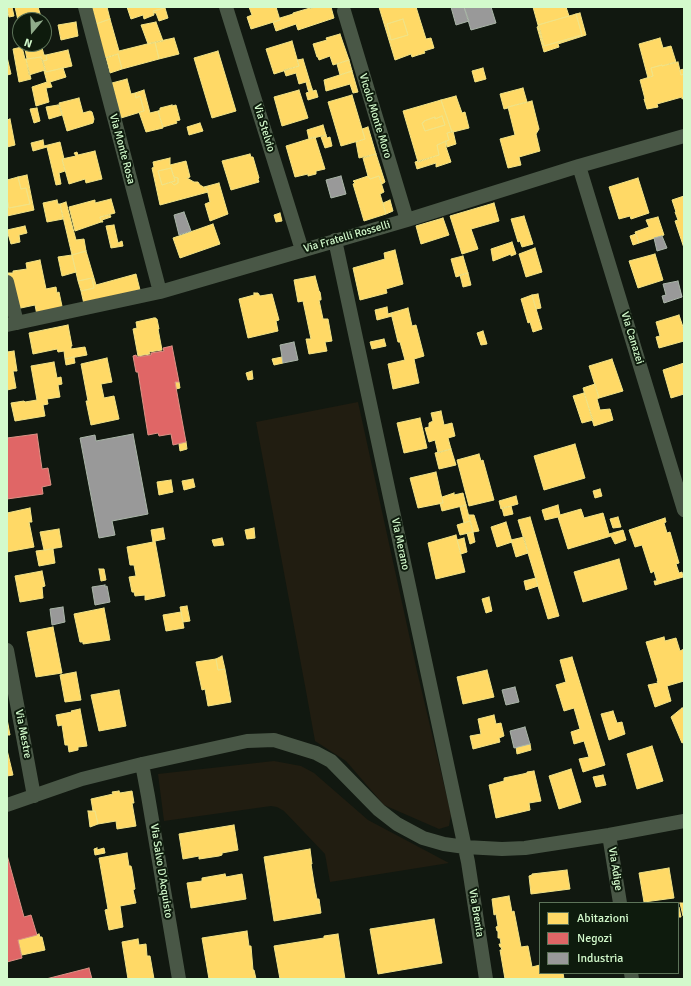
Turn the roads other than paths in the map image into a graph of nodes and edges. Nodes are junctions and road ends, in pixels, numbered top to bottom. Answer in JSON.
{"nodes":[{"id":1,"x":84,"y":7,"type":"edge"},
{"id":2,"x":226,"y":7,"type":"edge"},
{"id":3,"x":344,"y":11,"type":"dead end"},
{"id":4,"x":684,"y":136,"type":"edge"},
{"id":5,"x":579,"y":166,"type":"junction"},
{"id":6,"x":407,"y":220,"type":"junction"},
{"id":7,"x":335,"y":240,"type":"junction"},
{"id":8,"x":302,"y":250,"type":"junction"},
{"id":9,"x":7,"y":282,"type":"edge"},
{"id":10,"x":160,"y":292,"type":"junction"},
{"id":11,"x":12,"y":324,"type":"edge"},
{"id":12,"x":684,"y":510,"type":"edge"},
{"id":13,"x":7,"y":650,"type":"edge"},
{"id":14,"x":142,"y":764,"type":"junction"},
{"id":15,"x":34,"y":796,"type":"junction"},
{"id":16,"x":7,"y":804,"type":"edge"},
{"id":17,"x":684,"y":821,"type":"edge"},
{"id":18,"x":609,"y":835,"type":"junction"},
{"id":19,"x":465,"y":847,"type":"junction"},
{"id":20,"x":620,"y":902,"type":"edge"},
{"id":21,"x":179,"y":979,"type":"edge"},
{"id":22,"x":486,"y":979,"type":"edge"}],
"edges":[{"from":1,"to":10,"type":"street","name":"Via Monte Rosa"},
{"from":2,"to":8,"type":"street","name":"Via Stelvio"},
{"from":3,"to":6,"type":"street","name":"Vicolo Monte Moro"},
{"from":4,"to":5,"type":"street","name":"Via Fratelli Rosselli"},
{"from":5,"to":6,"type":"street","name":"Via Fratelli Rosselli"},
{"from":5,"to":12,"type":"street","name":"Via Canazei"},
{"from":6,"to":7,"type":"street","name":"Via Fratelli Rosselli"},
{"from":7,"to":8,"type":"street","name":"Via Fratelli Rosselli"},
{"from":7,"to":19,"type":"street","name":"Via Merano"},
{"from":8,"to":10,"type":"street","name":"Via Fratelli Rosselli"},
{"from":9,"to":11,"type":"street"},
{"from":10,"to":11,"type":"street","name":"Via Fratelli Rosselli"},
{"from":13,"to":15,"type":"street","name":"Via Mestre"},
{"from":14,"to":15,"type":"street"},
{"from":14,"to":19,"type":"street"},
{"from":14,"to":21,"type":"street","name":"Via Salvo D'Acquisto"},
{"from":15,"to":16,"type":"street"},
{"from":17,"to":18,"type":"street"},
{"from":18,"to":19,"type":"street"},
{"from":18,"to":20,"type":"street","name":"Via Adige"},
{"from":19,"to":22,"type":"street","name":"Via Brenta"}]}
